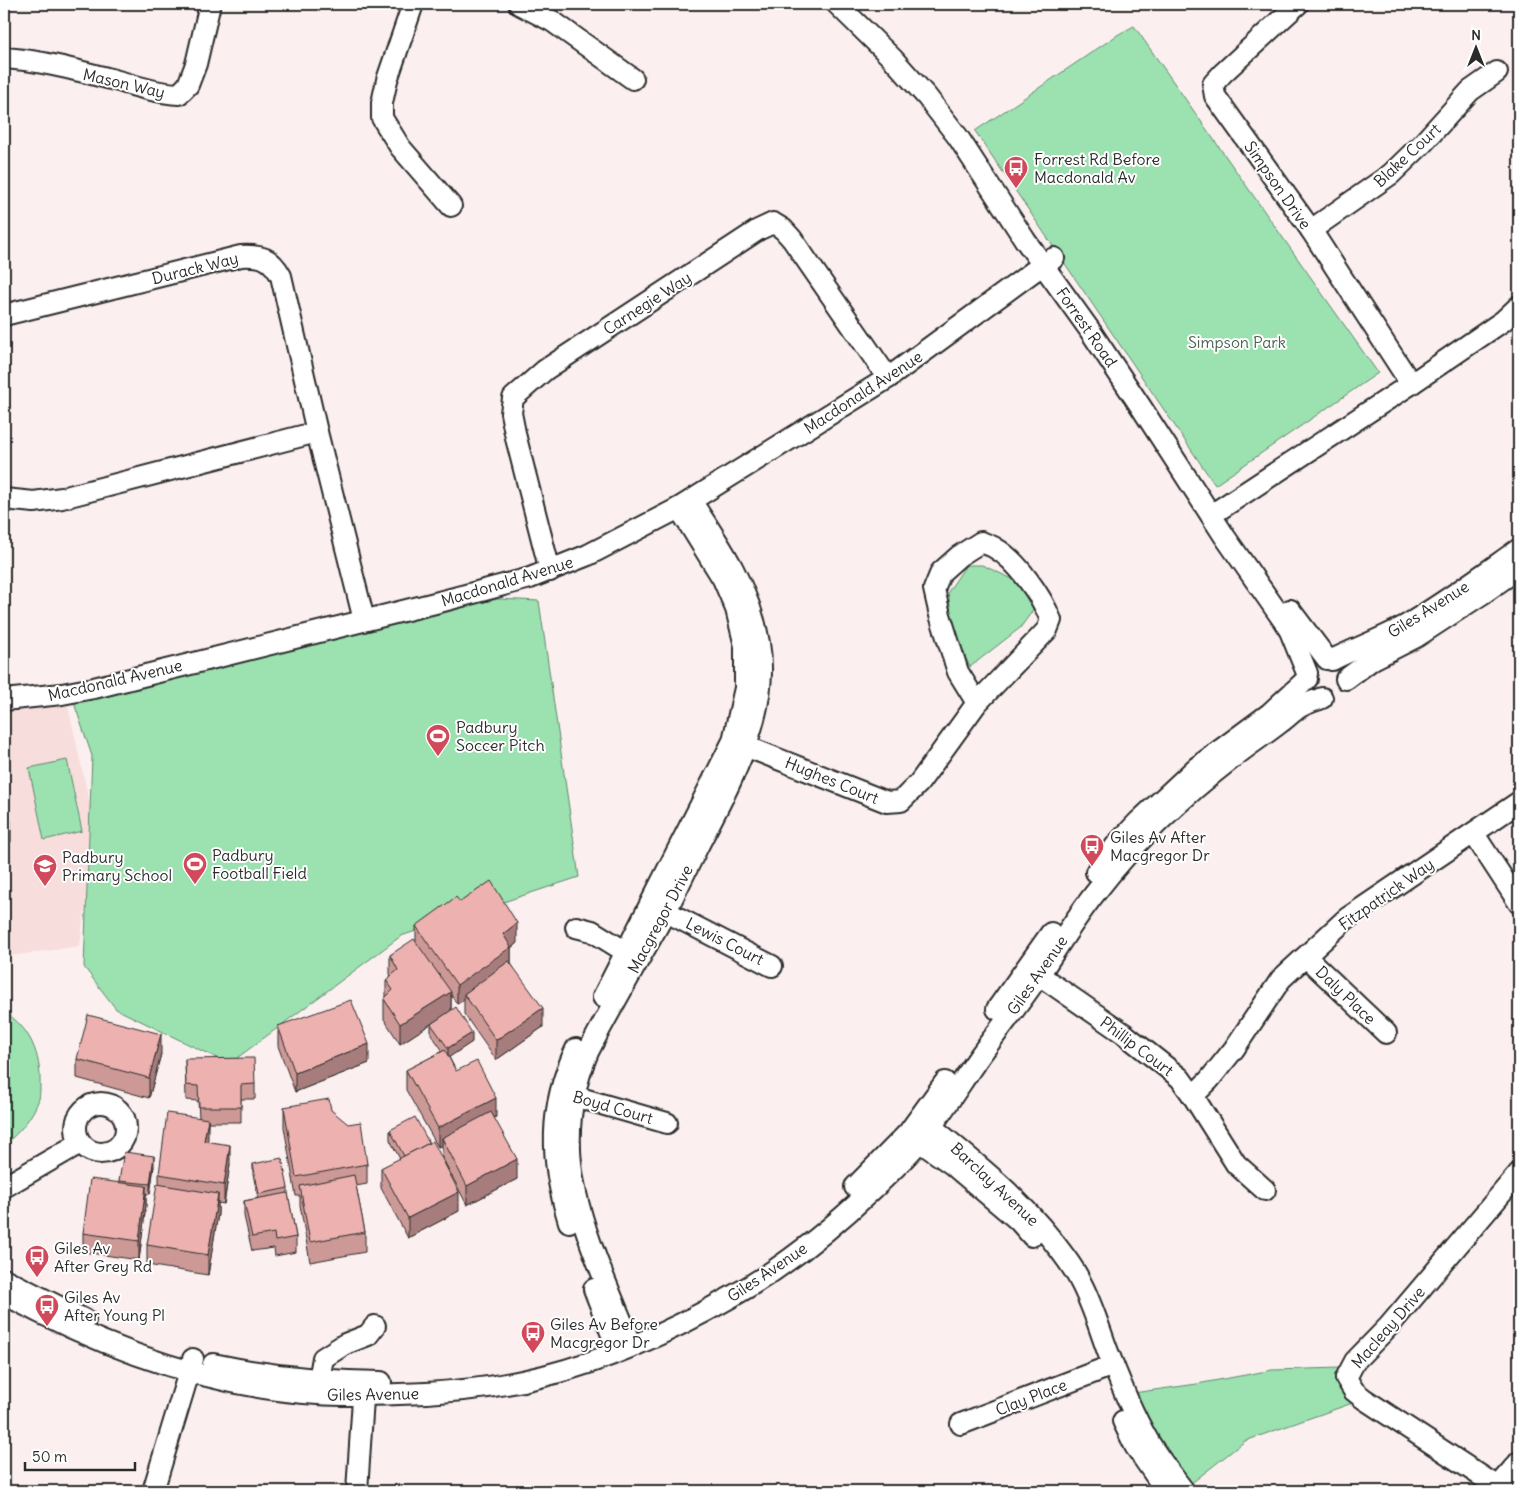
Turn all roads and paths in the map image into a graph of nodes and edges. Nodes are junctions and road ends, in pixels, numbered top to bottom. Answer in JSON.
{"nodes":[{"id":1,"x":210,"y":4,"type":"edge"},
{"id":2,"x":412,"y":4,"type":"edge"},
{"id":3,"x":518,"y":4,"type":"edge"},
{"id":4,"x":837,"y":4,"type":"edge"},
{"id":5,"x":852,"y":4,"type":"edge"},
{"id":6,"x":1298,"y":4,"type":"edge"},
{"id":7,"x":4,"y":58,"type":"edge"},
{"id":8,"x":1496,"y":72,"type":"dead end"},
{"id":9,"x":633,"y":79,"type":"dead end"},
{"id":10,"x":451,"y":206,"type":"dead end"},
{"id":11,"x":1311,"y":230,"type":"junction"},
{"id":12,"x":1048,"y":262,"type":"junction"},
{"id":13,"x":1519,"y":306,"type":"edge"},
{"id":14,"x":4,"y":315,"type":"edge"},
{"id":15,"x":888,"y":378,"type":"junction"},
{"id":16,"x":1411,"y":384,"type":"junction"},
{"id":17,"x":317,"y":432,"type":"junction"},
{"id":18,"x":4,"y":499,"type":"edge"},
{"id":19,"x":685,"y":505,"type":"junction"},
{"id":20,"x":1217,"y":512,"type":"junction"},
{"id":21,"x":1519,"y":550,"type":"edge"},
{"id":22,"x":1519,"y":568,"type":"edge"},
{"id":23,"x":550,"y":571,"type":"junction"},
{"id":24,"x":364,"y":620,"type":"junction"},
{"id":25,"x":1329,"y":659,"type":"junction"},
{"id":26,"x":1307,"y":676,"type":"junction"},
{"id":27,"x":1346,"y":679,"type":"junction"},
{"id":28,"x":1322,"y":698,"type":"junction"},
{"id":29,"x":4,"y":700,"type":"edge"},
{"id":30,"x":977,"y":703,"type":"junction"},
{"id":31,"x":739,"y":744,"type":"junction"},
{"id":32,"x":1519,"y":802,"type":"edge"},
{"id":33,"x":1474,"y":834,"type":"junction"},
{"id":34,"x":1519,"y":903,"type":"edge"},
{"id":35,"x":658,"y":908,"type":"junction"},
{"id":36,"x":576,"y":928,"type":"dead end"},
{"id":37,"x":626,"y":952,"type":"junction"},
{"id":38,"x":1306,"y":957,"type":"junction"},
{"id":39,"x":772,"y":966,"type":"dead end"},
{"id":40,"x":1033,"y":971,"type":"junction"},
{"id":41,"x":1386,"y":1033,"type":"dead end"},
{"id":42,"x":567,"y":1094,"type":"junction"},
{"id":43,"x":1193,"y":1096,"type":"junction"},
{"id":44,"x":667,"y":1123,"type":"dead end"},
{"id":45,"x":919,"y":1130,"type":"junction"},
{"id":46,"x":80,"y":1143,"type":"dead end"},
{"id":47,"x":1519,"y":1173,"type":"edge"},
{"id":48,"x":16,"y":1185,"type":"edge"},
{"id":49,"x":1264,"y":1190,"type":"dead end"},
{"id":50,"x":4,"y":1279,"type":"edge"},
{"id":51,"x":4,"y":1294,"type":"edge"},
{"id":52,"x":375,"y":1326,"type":"dead end"},
{"id":53,"x":623,"y":1342,"type":"junction"},
{"id":54,"x":191,"y":1365,"type":"junction"},
{"id":55,"x":1108,"y":1367,"type":"junction"},
{"id":56,"x":319,"y":1380,"type":"junction"},
{"id":57,"x":364,"y":1388,"type":"junction"},
{"id":58,"x":961,"y":1424,"type":"dead end"},
{"id":59,"x":1519,"y":1462,"type":"edge"},
{"id":60,"x":1500,"y":1489,"type":"edge"},
{"id":61,"x":153,"y":1491,"type":"edge"},
{"id":62,"x":357,"y":1491,"type":"edge"},
{"id":63,"x":1166,"y":1491,"type":"edge"},
{"id":64,"x":1184,"y":1491,"type":"edge"}],
"edges":[{"from":1,"to":7,"type":"street","name":"Mason Way"},
{"from":2,"to":10,"type":"street"},
{"from":3,"to":9,"type":"street"},
{"from":4,"to":12,"type":"street","name":"Forrest Road"},
{"from":5,"to":12,"type":"street","name":"Forrest Road"},
{"from":6,"to":11,"type":"street","name":"Simpson Drive"},
{"from":8,"to":11,"type":"street","name":"Blake Court"},
{"from":11,"to":16,"type":"street","name":"Simpson Drive"},
{"from":12,"to":15,"type":"street","name":"Macdonald Avenue"},
{"from":12,"to":20,"type":"street","name":"Forrest Road"},
{"from":13,"to":16,"type":"street"},
{"from":14,"to":17,"type":"street","name":"Durack Way"},
{"from":15,"to":19,"type":"street","name":"Macdonald Avenue"},
{"from":15,"to":23,"type":"street","name":"Carnegie Way"},
{"from":16,"to":20,"type":"street"},
{"from":17,"to":18,"type":"street"},
{"from":17,"to":24,"type":"street","name":"Durack Way"},
{"from":19,"to":23,"type":"street","name":"Macdonald Avenue"},
{"from":19,"to":31,"type":"street","name":"Macgregor Drive"},
{"from":20,"to":25,"type":"street","name":"Forrest Road"},
{"from":20,"to":26,"type":"street","name":"Forrest Road"},
{"from":21,"to":25,"type":"street","name":"Giles Avenue"},
{"from":22,"to":27,"type":"street","name":"Giles Avenue"},
{"from":23,"to":24,"type":"street","name":"Macdonald Avenue"},
{"from":24,"to":29,"type":"street","name":"Macdonald Avenue"},
{"from":25,"to":26,"type":"street"},
{"from":25,"to":27,"type":"street"},
{"from":26,"to":28,"type":"street"},
{"from":26,"to":40,"type":"street","name":"Giles Avenue"},
{"from":27,"to":28,"type":"street"},
{"from":28,"to":40,"type":"street","name":"Giles Avenue"},
{"from":30,"to":30,"type":"street","name":"Hughes Court"},
{"from":30,"to":31,"type":"street","name":"Hughes Court"},
{"from":31,"to":35,"type":"street","name":"Macgregor Drive"},
{"from":32,"to":33,"type":"street","name":"Fitzpatrick Way"},
{"from":33,"to":34,"type":"street"},
{"from":33,"to":38,"type":"street","name":"Fitzpatrick Way"},
{"from":35,"to":37,"type":"street","name":"Macgregor Drive"},
{"from":35,"to":39,"type":"street","name":"Lewis Court"},
{"from":35,"to":42,"type":"street","name":"Macgregor Drive"},
{"from":36,"to":37,"type":"street"},
{"from":37,"to":42,"type":"street","name":"Macgregor Drive"},
{"from":38,"to":41,"type":"street","name":"Daly Place"},
{"from":38,"to":43,"type":"street","name":"Fitzpatrick Way"},
{"from":40,"to":43,"type":"street","name":"Phillip Court"},
{"from":40,"to":45,"type":"street","name":"Giles Avenue"},
{"from":42,"to":44,"type":"street","name":"Boyd Court"},
{"from":42,"to":53,"type":"street","name":"Macgregor Drive"},
{"from":43,"to":49,"type":"street","name":"Phillip Court"},
{"from":45,"to":53,"type":"street","name":"Giles Avenue"},
{"from":45,"to":55,"type":"street","name":"Barclay Avenue"},
{"from":46,"to":48,"type":"street"},
{"from":47,"to":60,"type":"street","name":"Macleay Drive"},
{"from":50,"to":54,"type":"street","name":"Giles Avenue"},
{"from":51,"to":54,"type":"street","name":"Giles Avenue"},
{"from":52,"to":56,"type":"street"},
{"from":53,"to":57,"type":"street","name":"Giles Avenue"},
{"from":54,"to":56,"type":"street","name":"Giles Avenue"},
{"from":54,"to":57,"type":"street","name":"Giles Avenue"},
{"from":54,"to":61,"type":"street"},
{"from":55,"to":58,"type":"street","name":"Clay Place"},
{"from":55,"to":63,"type":"street","name":"Barclay Avenue"},
{"from":55,"to":64,"type":"street","name":"Barclay Avenue"},
{"from":56,"to":57,"type":"street","name":"Giles Avenue"},
{"from":57,"to":62,"type":"street"},
{"from":59,"to":60,"type":"street"}]}
